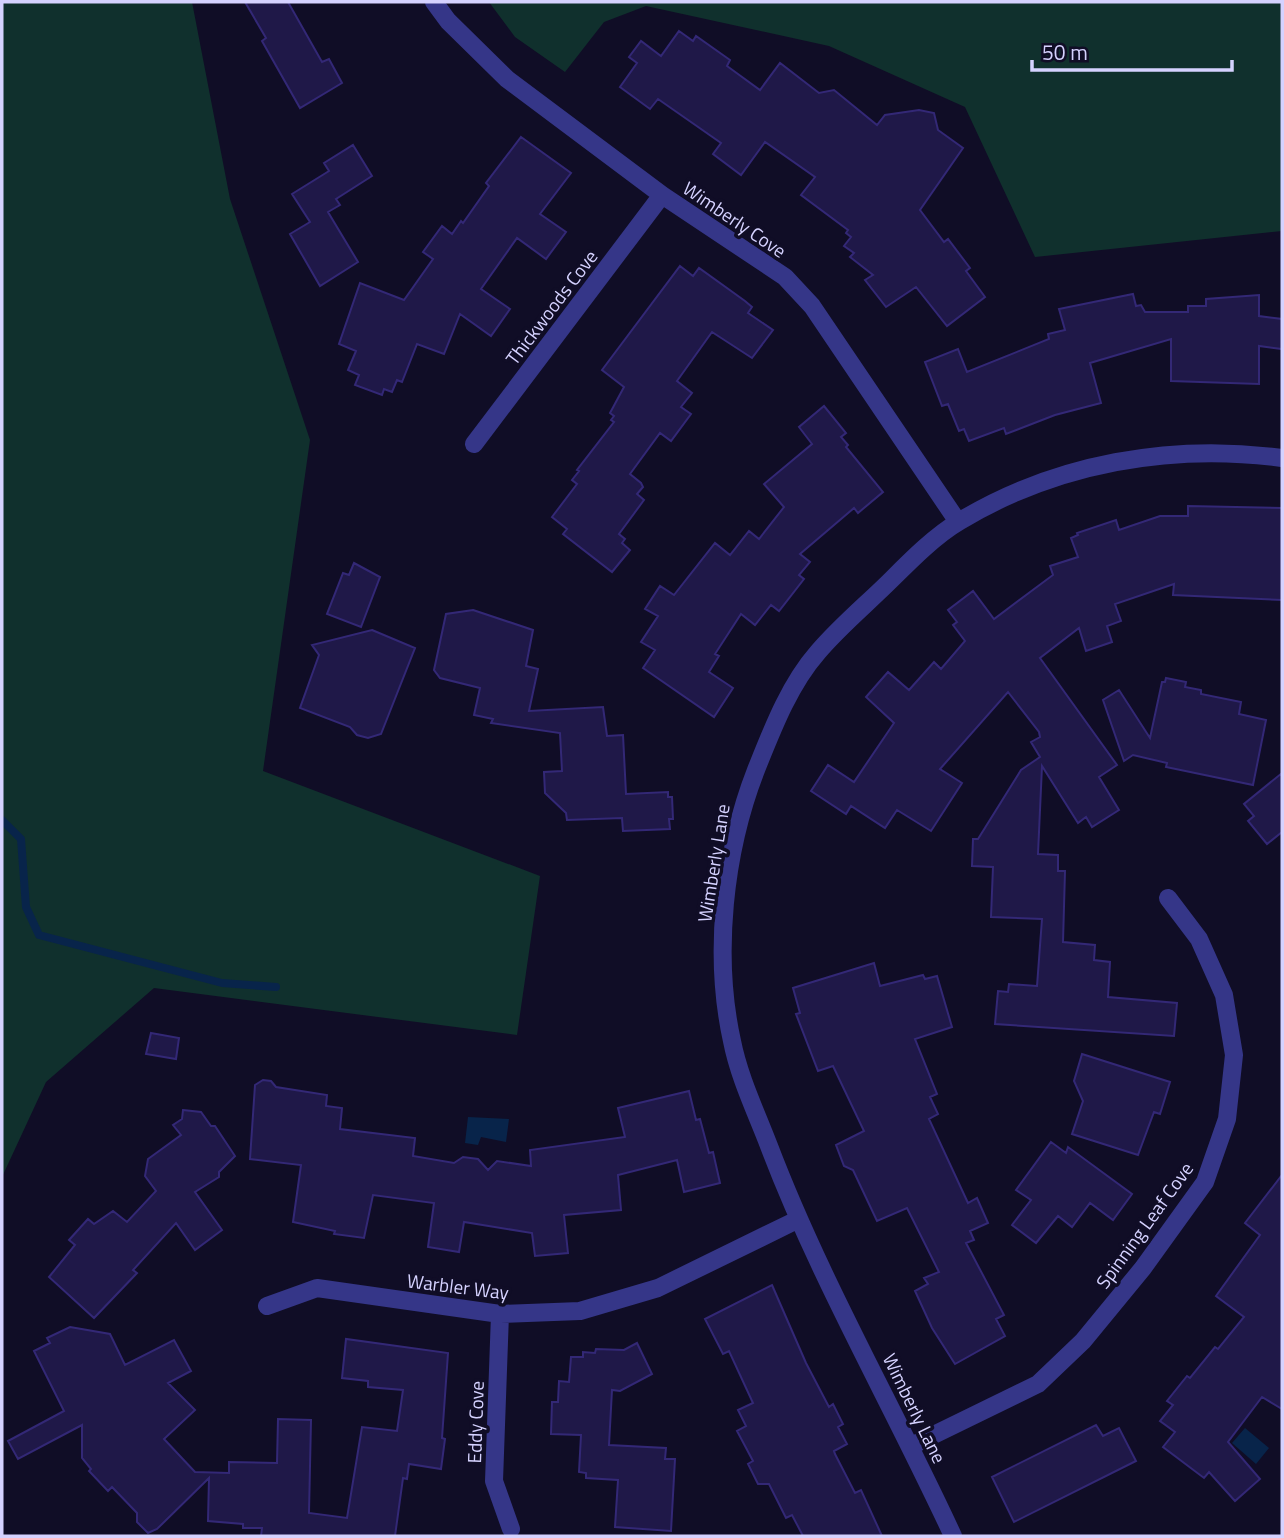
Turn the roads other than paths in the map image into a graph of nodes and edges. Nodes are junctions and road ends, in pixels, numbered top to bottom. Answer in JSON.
{"nodes":[{"id":1,"x":434,"y":2,"type":"edge"},
{"id":2,"x":662,"y":195,"type":"junction"},
{"id":3,"x":474,"y":444,"type":"dead end"},
{"id":4,"x":1282,"y":458,"type":"edge"},
{"id":5,"x":958,"y":522,"type":"junction"},
{"id":6,"x":1168,"y":898,"type":"dead end"},
{"id":7,"x":797,"y":1220,"type":"junction"},
{"id":8,"x":267,"y":1306,"type":"dead end"},
{"id":9,"x":500,"y":1314,"type":"junction"},
{"id":10,"x":911,"y":1446,"type":"junction"},
{"id":11,"x":511,"y":1529,"type":"dead end"},
{"id":12,"x":953,"y":1536,"type":"edge"}],
"edges":[{"from":1,"to":2,"type":"street","name":"Wimberly Cove"},
{"from":2,"to":3,"type":"street","name":"Thickwoods Cove"},
{"from":2,"to":5,"type":"street","name":"Wimberly Cove"},
{"from":4,"to":5,"type":"street","name":"Wimberly Lane"},
{"from":5,"to":7,"type":"street","name":"Wimberly Lane"},
{"from":6,"to":10,"type":"street","name":"Spinning Leaf Cove"},
{"from":7,"to":9,"type":"street","name":"Warbler Way"},
{"from":7,"to":10,"type":"street","name":"Wimberly Lane"},
{"from":8,"to":9,"type":"street","name":"Warbler Way"},
{"from":9,"to":11,"type":"street","name":"Eddy Cove"},
{"from":10,"to":12,"type":"street","name":"Wimberly Lane"}]}
